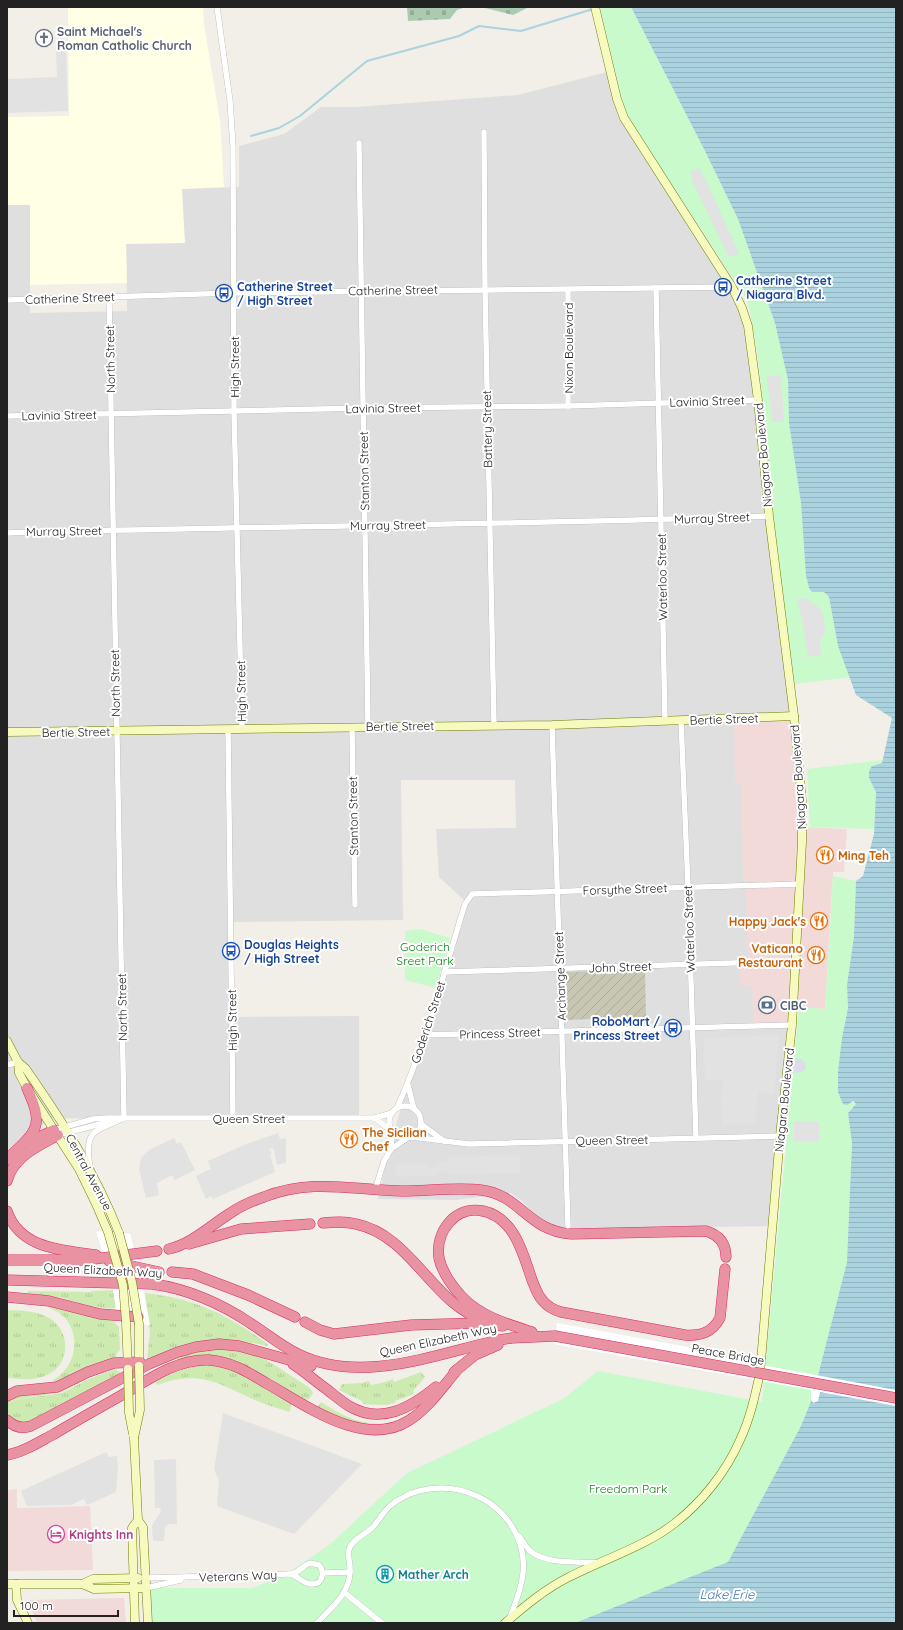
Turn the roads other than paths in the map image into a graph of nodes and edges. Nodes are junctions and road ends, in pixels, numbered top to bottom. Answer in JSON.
{"nodes":[{"id":1,"x":217,"y":7,"type":"edge"},
{"id":2,"x":595,"y":7,"type":"edge"},
{"id":3,"x":484,"y":132,"type":"dead end"},
{"id":4,"x":359,"y":143,"type":"dead end"},
{"id":5,"x":732,"y":287,"type":"junction"},
{"id":6,"x":656,"y":288,"type":"junction"},
{"id":7,"x":485,"y":289,"type":"junction"},
{"id":8,"x":568,"y":290,"type":"junction"},
{"id":9,"x":360,"y":291,"type":"junction"},
{"id":10,"x":234,"y":293,"type":"junction"},
{"id":11,"x":109,"y":296,"type":"junction"},
{"id":12,"x":7,"y":300,"type":"edge"},
{"id":13,"x":758,"y":400,"type":"junction"},
{"id":14,"x":658,"y":403,"type":"junction"},
{"id":15,"x":568,"y":406,"type":"junction"},
{"id":16,"x":487,"y":407,"type":"junction"},
{"id":17,"x":363,"y":408,"type":"junction"},
{"id":18,"x":234,"y":411,"type":"junction"},
{"id":19,"x":110,"y":413,"type":"junction"},
{"id":20,"x":7,"y":416,"type":"edge"},
{"id":21,"x":769,"y":516,"type":"junction"},
{"id":22,"x":660,"y":520,"type":"junction"},
{"id":23,"x":489,"y":524,"type":"junction"},
{"id":24,"x":365,"y":525,"type":"junction"},
{"id":25,"x":238,"y":527,"type":"junction"},
{"id":26,"x":112,"y":530,"type":"junction"},
{"id":27,"x":7,"y":533,"type":"edge"},
{"id":28,"x":794,"y":716,"type":"junction"},
{"id":29,"x":680,"y":720,"type":"junction"},
{"id":30,"x":665,"y":721,"type":"junction"},
{"id":31,"x":494,"y":725,"type":"junction"},
{"id":32,"x":552,"y":725,"type":"junction"},
{"id":33,"x":368,"y":726,"type":"junction"},
{"id":34,"x":352,"y":727,"type":"junction"},
{"id":35,"x":242,"y":728,"type":"junction"},
{"id":36,"x":228,"y":729,"type":"junction"},
{"id":37,"x":7,"y":732,"type":"edge"},
{"id":38,"x":116,"y":732,"type":"junction"},
{"id":39,"x":800,"y":884,"type":"junction"},
{"id":40,"x":688,"y":887,"type":"junction"},
{"id":41,"x":557,"y":891,"type":"junction"},
{"id":42,"x":474,"y":894,"type":"joint"},
{"id":43,"x":355,"y":906,"type":"dead end"},
{"id":44,"x":796,"y":961,"type":"junction"},
{"id":45,"x":690,"y":965,"type":"junction"},
{"id":46,"x":560,"y":969,"type":"junction"},
{"id":47,"x":444,"y":972,"type":"junction"},
{"id":48,"x":792,"y":1025,"type":"junction"},
{"id":49,"x":693,"y":1028,"type":"junction"},
{"id":50,"x":561,"y":1032,"type":"junction"},
{"id":51,"x":424,"y":1036,"type":"junction"},
{"id":52,"x":7,"y":1041,"type":"edge"},
{"id":53,"x":18,"y":1062,"type":"junction"},
{"id":54,"x":7,"y":1065,"type":"edge"},
{"id":55,"x":408,"y":1084,"type":"junction"},
{"id":56,"x":27,"y":1088,"type":"junction"},
{"id":57,"x":397,"y":1108,"type":"junction"},
{"id":58,"x":414,"y":1109,"type":"junction"},
{"id":59,"x":392,"y":1113,"type":"junction"},
{"id":60,"x":124,"y":1118,"type":"junction"},
{"id":61,"x":233,"y":1118,"type":"junction"},
{"id":62,"x":374,"y":1118,"type":"junction"},
{"id":63,"x":421,"y":1124,"type":"junction"},
{"id":64,"x":66,"y":1129,"type":"junction"},
{"id":65,"x":391,"y":1131,"type":"junction"},
{"id":66,"x":56,"y":1132,"type":"junction"},
{"id":67,"x":780,"y":1136,"type":"junction"},
{"id":68,"x":409,"y":1138,"type":"junction"},
{"id":69,"x":696,"y":1138,"type":"junction"},
{"id":70,"x":444,"y":1141,"type":"junction"},
{"id":71,"x":565,"y":1141,"type":"junction"},
{"id":72,"x":391,"y":1149,"type":"junction"},
{"id":73,"x":15,"y":1151,"type":"junction"},
{"id":74,"x":7,"y":1160,"type":"edge"},
{"id":75,"x":91,"y":1170,"type":"junction"},
{"id":76,"x":7,"y":1181,"type":"edge"},
{"id":77,"x":375,"y":1190,"type":"junction"},
{"id":78,"x":7,"y":1211,"type":"edge"},
{"id":79,"x":323,"y":1223,"type":"dead end"},
{"id":80,"x":310,"y":1224,"type":"dead end"},
{"id":81,"x":568,"y":1226,"type":"dead end"},
{"id":82,"x":157,"y":1251,"type":"dead end"},
{"id":83,"x":110,"y":1257,"type":"junction"},
{"id":84,"x":726,"y":1257,"type":"dead end"},
{"id":85,"x":7,"y":1260,"type":"edge"},
{"id":86,"x":86,"y":1260,"type":"junction"},
{"id":87,"x":122,"y":1260,"type":"junction"},
{"id":88,"x":725,"y":1269,"type":"dead end"},
{"id":89,"x":160,"y":1272,"type":"dead end"},
{"id":90,"x":172,"y":1272,"type":"dead end"},
{"id":91,"x":7,"y":1280,"type":"edge"},
{"id":92,"x":7,"y":1297,"type":"edge"},
{"id":93,"x":295,"y":1317,"type":"dead end"},
{"id":94,"x":123,"y":1318,"type":"junction"},
{"id":95,"x":138,"y":1320,"type":"junction"},
{"id":96,"x":306,"y":1322,"type":"dead end"},
{"id":97,"x":503,"y":1326,"type":"junction"},
{"id":98,"x":529,"y":1334,"type":"junction"},
{"id":99,"x":555,"y":1336,"type":"joint"},
{"id":100,"x":273,"y":1355,"type":"junction"},
{"id":101,"x":407,"y":1362,"type":"junction"},
{"id":102,"x":140,"y":1364,"type":"junction"},
{"id":103,"x":128,"y":1366,"type":"junction"},
{"id":104,"x":458,"y":1369,"type":"junction"},
{"id":105,"x":7,"y":1396,"type":"edge"},
{"id":106,"x":896,"y":1398,"type":"edge"},
{"id":107,"x":7,"y":1420,"type":"edge"},
{"id":108,"x":134,"y":1438,"type":"junction"},
{"id":109,"x":7,"y":1455,"type":"edge"},
{"id":110,"x":138,"y":1520,"type":"junction"},
{"id":111,"x":512,"y":1528,"type":"junction"},
{"id":112,"x":599,"y":1563,"type":"junction"},
{"id":113,"x":350,"y":1572,"type":"junction"},
{"id":114,"x":323,"y":1573,"type":"junction"},
{"id":115,"x":290,"y":1574,"type":"junction"},
{"id":116,"x":133,"y":1578,"type":"junction"},
{"id":117,"x":146,"y":1578,"type":"junction"},
{"id":118,"x":187,"y":1578,"type":"junction"},
{"id":119,"x":7,"y":1584,"type":"edge"},
{"id":120,"x":16,"y":1584,"type":"junction"},
{"id":121,"x":82,"y":1584,"type":"junction"},
{"id":122,"x":146,"y":1588,"type":"junction"},
{"id":123,"x":134,"y":1589,"type":"junction"},
{"id":124,"x":345,"y":1593,"type":"junction"},
{"id":125,"x":507,"y":1621,"type":"edge"},
{"id":126,"x":28,"y":1623,"type":"edge"},
{"id":127,"x":135,"y":1623,"type":"edge"},
{"id":128,"x":148,"y":1623,"type":"edge"},
{"id":129,"x":317,"y":1623,"type":"edge"},
{"id":130,"x":382,"y":1623,"type":"edge"}],
"edges":[{"from":1,"to":10,"type":"street","name":"High Street"},
{"from":2,"to":5,"type":"main road","name":"Niagara Boulevard"},
{"from":3,"to":7,"type":"street","name":"Battery Street"},
{"from":4,"to":9,"type":"street","name":"Stanton Street"},
{"from":5,"to":6,"type":"street","name":"Catherine Street"},
{"from":5,"to":13,"type":"main road","name":"Niagara Boulevard"},
{"from":6,"to":8,"type":"street","name":"Catherine Street"},
{"from":6,"to":14,"type":"street","name":"Waterloo Street"},
{"from":7,"to":8,"type":"street","name":"Catherine Street"},
{"from":7,"to":9,"type":"street","name":"Catherine Street"},
{"from":7,"to":16,"type":"street","name":"Battery Street"},
{"from":8,"to":15,"type":"street","name":"Nixon Boulevard"},
{"from":9,"to":10,"type":"street","name":"Catherine Street"},
{"from":9,"to":17,"type":"street","name":"Stanton Street"},
{"from":10,"to":11,"type":"street","name":"Catherine Street"},
{"from":10,"to":18,"type":"street","name":"High Street"},
{"from":11,"to":12,"type":"street","name":"Catherine Street"},
{"from":11,"to":19,"type":"street","name":"North Street"},
{"from":13,"to":14,"type":"street","name":"Lavinia Street"},
{"from":13,"to":21,"type":"main road","name":"Niagara Boulevard"},
{"from":14,"to":15,"type":"street","name":"Lavinia Street"},
{"from":14,"to":22,"type":"street","name":"Waterloo Street"},
{"from":15,"to":16,"type":"street","name":"Lavinia Street"},
{"from":16,"to":17,"type":"street","name":"Lavinia Street"},
{"from":16,"to":23,"type":"street","name":"Battery Street"},
{"from":17,"to":18,"type":"street","name":"Lavinia Street"},
{"from":17,"to":24,"type":"street","name":"Stanton Street"},
{"from":18,"to":19,"type":"street","name":"Lavinia Street"},
{"from":18,"to":25,"type":"street","name":"High Street"},
{"from":19,"to":20,"type":"street","name":"Lavinia Street"},
{"from":19,"to":26,"type":"street","name":"North Street"},
{"from":21,"to":22,"type":"street","name":"Murray Street"},
{"from":21,"to":28,"type":"main road","name":"Niagara Boulevard"},
{"from":22,"to":23,"type":"street","name":"Murray Street"},
{"from":22,"to":30,"type":"street","name":"Waterloo Street"},
{"from":23,"to":24,"type":"street","name":"Murray Street"},
{"from":23,"to":31,"type":"street","name":"Battery Street"},
{"from":24,"to":25,"type":"street","name":"Murray Street"},
{"from":24,"to":33,"type":"street","name":"Stanton Street"},
{"from":25,"to":26,"type":"street","name":"Murray Street"},
{"from":25,"to":35,"type":"street","name":"High Street"},
{"from":26,"to":27,"type":"street","name":"Murray Street"},
{"from":26,"to":38,"type":"street","name":"North Street"},
{"from":28,"to":29,"type":"main road","name":"Bertie Street"},
{"from":28,"to":39,"type":"main road","name":"Niagara Boulevard"},
{"from":29,"to":30,"type":"main road","name":"Bertie Street"},
{"from":29,"to":40,"type":"street","name":"Waterloo Street"},
{"from":30,"to":32,"type":"main road","name":"Bertie Street"},
{"from":31,"to":32,"type":"main road","name":"Bertie Street"},
{"from":31,"to":33,"type":"main road","name":"Bertie Street"},
{"from":32,"to":41,"type":"street","name":"Archange Street"},
{"from":33,"to":34,"type":"main road","name":"Bertie Street"},
{"from":34,"to":35,"type":"main road","name":"Bertie Street"},
{"from":34,"to":43,"type":"street","name":"Stanton Street"},
{"from":35,"to":36,"type":"main road","name":"Bertie Street"},
{"from":36,"to":38,"type":"main road","name":"Bertie Street"},
{"from":36,"to":61,"type":"street","name":"High Street"},
{"from":37,"to":38,"type":"main road","name":"Bertie Street"},
{"from":38,"to":60,"type":"street","name":"North Street"},
{"from":39,"to":40,"type":"street","name":"Forsythe Street"},
{"from":39,"to":44,"type":"main road","name":"Niagara Boulevard"},
{"from":40,"to":41,"type":"street","name":"Forsythe Street"},
{"from":40,"to":45,"type":"street","name":"Waterloo Street"},
{"from":41,"to":42,"type":"street","name":"Forsythe Street"},
{"from":41,"to":46,"type":"street","name":"Archange Street"},
{"from":42,"to":47,"type":"street","name":"Goderich Street"},
{"from":44,"to":45,"type":"street","name":"John Street"},
{"from":44,"to":48,"type":"main road","name":"Niagara Boulevard"},
{"from":45,"to":46,"type":"street","name":"John Street"},
{"from":45,"to":49,"type":"street","name":"Waterloo Street"},
{"from":46,"to":47,"type":"street","name":"John Street"},
{"from":46,"to":50,"type":"street","name":"Archange Street"},
{"from":47,"to":51,"type":"street","name":"Goderich Street"},
{"from":48,"to":49,"type":"street","name":"Princess Street"},
{"from":48,"to":67,"type":"main road","name":"Niagara Boulevard"},
{"from":49,"to":50,"type":"street","name":"Princess Street"},
{"from":49,"to":69,"type":"street","name":"Waterloo Street"},
{"from":50,"to":51,"type":"street","name":"Princess Street"},
{"from":50,"to":71,"type":"street","name":"Archange Street"},
{"from":51,"to":55,"type":"street","name":"Goderich Street"},
{"from":52,"to":53,"type":"main road","name":"Central Avenue"},
{"from":53,"to":54,"type":"street"},
{"from":53,"to":56,"type":"main road","name":"Central Avenue"},
{"from":53,"to":64,"type":"main road","name":"Central Avenue"},
{"from":55,"to":57,"type":"street","name":"Goderich Street"},
{"from":55,"to":58,"type":"street"},
{"from":56,"to":66,"type":"main road","name":"Central Avenue"},
{"from":56,"to":73,"type":"highway"},
{"from":57,"to":58,"type":"street"},
{"from":57,"to":59,"type":"street"},
{"from":58,"to":63,"type":"street"},
{"from":59,"to":62,"type":"street","name":"Queen Street"},
{"from":59,"to":65,"type":"street"},
{"from":60,"to":61,"type":"street","name":"Queen Street"},
{"from":60,"to":64,"type":"street","name":"Queen Street"},
{"from":60,"to":75,"type":"street"},
{"from":61,"to":62,"type":"street","name":"Queen Street"},
{"from":62,"to":65,"type":"street"},
{"from":63,"to":68,"type":"street"},
{"from":63,"to":70,"type":"street","name":"Queen Street"},
{"from":64,"to":66,"type":"street","name":"Queen Street"},
{"from":64,"to":75,"type":"main road","name":"Central Avenue"},
{"from":65,"to":68,"type":"street"},
{"from":65,"to":72,"type":"street"},
{"from":66,"to":73,"type":"highway"},
{"from":66,"to":76,"type":"highway"},
{"from":66,"to":94,"type":"main road","name":"Central Avenue","bridge":true},
{"from":67,"to":69,"type":"street","name":"Queen Street"},
{"from":67,"to":112,"type":"main road","name":"Niagara Boulevard"},
{"from":68,"to":70,"type":"street","name":"Queen Street"},
{"from":68,"to":72,"type":"street"},
{"from":69,"to":71,"type":"street","name":"Queen Street"},
{"from":70,"to":71,"type":"street","name":"Queen Street"},
{"from":71,"to":81,"type":"street","name":"Archange Street"},
{"from":72,"to":77,"type":"street"},
{"from":73,"to":74,"type":"highway"},
{"from":75,"to":95,"type":"main road","name":"Central Avenue","bridge":true},
{"from":77,"to":80,"type":"highway"},
{"from":77,"to":84,"type":"highway"},
{"from":78,"to":83,"type":"highway"},
{"from":79,"to":97,"type":"highway"},
{"from":82,"to":87,"type":"highway"},
{"from":83,"to":86,"type":"highway","name":"Queen Elizabeth Way"},
{"from":83,"to":87,"type":"highway","name":"Queen Elizabeth Way"},
{"from":85,"to":86,"type":"highway","name":"Queen Elizabeth Way"},
{"from":86,"to":87,"type":"highway"},
{"from":87,"to":89,"type":"highway"},
{"from":88,"to":98,"type":"highway"},
{"from":90,"to":93,"type":"highway"},
{"from":91,"to":101,"type":"highway","name":"Queen Elizabeth Way"},
{"from":92,"to":94,"type":"highway"},
{"from":94,"to":95,"type":"highway"},
{"from":94,"to":103,"type":"main road","name":"Central Avenue"},
{"from":95,"to":102,"type":"main road","name":"Central Avenue"},
{"from":96,"to":97,"type":"highway"},
{"from":97,"to":98,"type":"highway","name":"Queen Elizabeth Way"},
{"from":98,"to":99,"type":"highway","name":"Queen Elizabeth Way"},
{"from":98,"to":101,"type":"highway","name":"Queen Elizabeth Way"},
{"from":98,"to":104,"type":"highway"},
{"from":99,"to":106,"type":"highway","name":"Peace Bridge","bridge":true},
{"from":100,"to":101,"type":"highway"},
{"from":100,"to":104,"type":"highway"},
{"from":100,"to":107,"type":"highway"},
{"from":102,"to":103,"type":"highway"},
{"from":102,"to":108,"type":"main road","name":"Central Avenue","bridge":true},
{"from":103,"to":105,"type":"highway"},
{"from":103,"to":108,"type":"main road","name":"Central Avenue","bridge":true},
{"from":104,"to":109,"type":"highway"},
{"from":108,"to":110,"type":"main road","name":"Central Avenue"},
{"from":110,"to":116,"type":"main road","name":"Central Avenue"},
{"from":110,"to":117,"type":"main road","name":"Central Avenue"},
{"from":111,"to":112,"type":"street","name":"Niagara Boulevard"},
{"from":111,"to":113,"type":"street"},
{"from":111,"to":125,"type":"street"},
{"from":112,"to":125,"type":"main road","name":"Niagara Boulevard"},
{"from":113,"to":114,"type":"street"},
{"from":113,"to":124,"type":"street"},
{"from":114,"to":115,"type":"street","name":"Veterans Way"},
{"from":114,"to":115,"type":"street","name":"Veterans Way"},
{"from":115,"to":118,"type":"street","name":"Veterans Way"},
{"from":116,"to":117,"type":"main road"},
{"from":116,"to":121,"type":"main road"},
{"from":116,"to":123,"type":"main road","name":"Central Avenue"},
{"from":117,"to":118,"type":"street","name":"Veterans Way"},
{"from":117,"to":122,"type":"main road","name":"Central Avenue"},
{"from":118,"to":122,"type":"street","name":"Veterans Way"},
{"from":119,"to":120,"type":"main road"},
{"from":120,"to":121,"type":"main road"},
{"from":120,"to":126,"type":"main road"},
{"from":121,"to":123,"type":"main road"},
{"from":122,"to":123,"type":"main road"},
{"from":122,"to":128,"type":"main road","name":"Central Avenue"},
{"from":123,"to":127,"type":"main road","name":"Central Avenue"},
{"from":124,"to":129,"type":"street"},
{"from":124,"to":130,"type":"street"}]}
